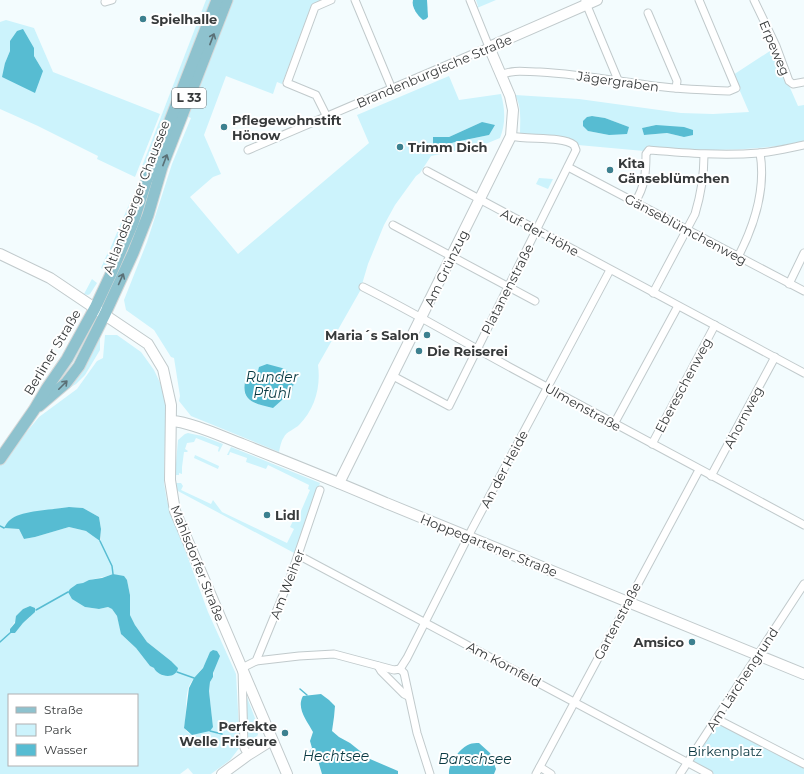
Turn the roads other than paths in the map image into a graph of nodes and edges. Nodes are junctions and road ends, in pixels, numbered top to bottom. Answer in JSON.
{"nodes":[{"id":1,"x":217,"y":0,"type":"edge"},
{"id":2,"x":227,"y":0,"type":"edge"},
{"id":3,"x":331,"y":0,"type":"edge"},
{"id":4,"x":355,"y":0,"type":"edge"},
{"id":5,"x":470,"y":0,"type":"edge"},
{"id":6,"x":597,"y":0,"type":"edge"},
{"id":7,"x":699,"y":0,"type":"edge"},
{"id":8,"x":754,"y":0,"type":"edge"},
{"id":9,"x":586,"y":2,"type":"edge"},
{"id":10,"x":648,"y":13,"type":"dead end"},
{"id":11,"x":489,"y":47,"type":"junction"},
{"id":12,"x":501,"y":75,"type":"junction"},
{"id":13,"x":618,"y":80,"type":"junction"},
{"id":14,"x":804,"y":82,"type":"edge"},
{"id":15,"x":676,"y":88,"type":"junction"},
{"id":16,"x":392,"y":89,"type":"junction"},
{"id":17,"x":327,"y":117,"type":"junction"},
{"id":18,"x":511,"y":136,"type":"junction"},
{"id":19,"x":804,"y":146,"type":"edge"},
{"id":20,"x":248,"y":150,"type":"dead end"},
{"id":21,"x":760,"y":153,"type":"junction"},
{"id":22,"x":704,"y":155,"type":"junction"},
{"id":23,"x":566,"y":169,"type":"junction"},
{"id":24,"x":427,"y":171,"type":"dead end"},
{"id":25,"x":480,"y":200,"type":"junction"},
{"id":26,"x":635,"y":202,"type":"junction"},
{"id":27,"x":393,"y":225,"type":"dead end"},
{"id":28,"x":688,"y":229,"type":"junction"},
{"id":29,"x":537,"y":230,"type":"junction"},
{"id":30,"x":804,"y":253,"type":"edge"},
{"id":31,"x":0,"y":254,"type":"edge"},
{"id":32,"x":452,"y":256,"type":"junction"},
{"id":33,"x":738,"y":257,"type":"junction"},
{"id":34,"x":610,"y":270,"type":"junction"},
{"id":35,"x":790,"y":284,"type":"junction"},
{"id":36,"x":508,"y":286,"type":"junction"},
{"id":37,"x":363,"y":287,"type":"dead end"},
{"id":38,"x":804,"y":291,"type":"edge"},
{"id":39,"x":653,"y":292,"type":"junction"},
{"id":40,"x":535,"y":301,"type":"dead end"},
{"id":41,"x":678,"y":306,"type":"junction"},
{"id":42,"x":95,"y":308,"type":"junction"},
{"id":43,"x":105,"y":314,"type":"junction"},
{"id":44,"x":421,"y":318,"type":"junction"},
{"id":45,"x":714,"y":325,"type":"junction"},
{"id":46,"x":477,"y":349,"type":"junction"},
{"id":47,"x":775,"y":357,"type":"junction"},
{"id":48,"x":804,"y":373,"type":"edge"},
{"id":49,"x":392,"y":376,"type":"junction"},
{"id":50,"x":548,"y":388,"type":"junction"},
{"id":51,"x":34,"y":410,"type":"junction"},
{"id":52,"x":172,"y":421,"type":"junction"},
{"id":53,"x":614,"y":424,"type":"junction"},
{"id":54,"x":652,"y":444,"type":"junction"},
{"id":55,"x":0,"y":459,"type":"edge"},
{"id":56,"x":699,"y":470,"type":"junction"},
{"id":57,"x":711,"y":476,"type":"junction"},
{"id":58,"x":339,"y":483,"type":"junction"},
{"id":59,"x":320,"y":490,"type":"dead end"},
{"id":60,"x":804,"y":525,"type":"edge"},
{"id":61,"x":468,"y":536,"type":"junction"},
{"id":62,"x":298,"y":555,"type":"junction"},
{"id":63,"x":804,"y":584,"type":"edge"},
{"id":64,"x":628,"y":601,"type":"junction"},
{"id":65,"x":425,"y":622,"type":"junction"},
{"id":66,"x":758,"y":655,"type":"junction"},
{"id":67,"x":256,"y":661,"type":"junction"},
{"id":68,"x":378,"y":666,"type":"junction"},
{"id":69,"x":242,"y":668,"type":"junction"},
{"id":70,"x":400,"y":670,"type":"junction"},
{"id":71,"x":804,"y":674,"type":"edge"},
{"id":72,"x":408,"y":696,"type":"junction"},
{"id":73,"x":574,"y":701,"type":"junction"},
{"id":74,"x":717,"y":719,"type":"junction"},
{"id":75,"x":272,"y":740,"type":"junction"},
{"id":76,"x":248,"y":755,"type":"junction"},
{"id":77,"x":688,"y":763,"type":"junction"},
{"id":78,"x":804,"y":764,"type":"edge"},
{"id":79,"x":538,"y":771,"type":"edge"},
{"id":80,"x":222,"y":774,"type":"edge"},
{"id":81,"x":287,"y":774,"type":"edge"},
{"id":82,"x":430,"y":774,"type":"edge"},
{"id":83,"x":551,"y":774,"type":"edge"},
{"id":84,"x":680,"y":774,"type":"edge"},
{"id":85,"x":709,"y":774,"type":"edge"}],
"edges":[{"from":1,"to":42,"type":"main road","name":"Altlandsberger Chaussee","number":"L 33"},
{"from":43,"to":2,"type":"main road","name":"Altlandsberger Chaussee","number":"L 33","one_way":true},
{"from":3,"to":17,"type":"street"},
{"from":4,"to":16,"type":"street"},
{"from":5,"to":11,"type":"street"},
{"from":6,"to":9,"type":"main road","name":"Brandenburgische Straße"},
{"from":7,"to":15,"type":"street","name":"Jägergraben"},
{"from":8,"to":14,"type":"street","name":"Erpeweg"},
{"from":9,"to":11,"type":"main road","name":"Brandenburgische Straße"},
{"from":9,"to":13,"type":"street"},
{"from":10,"to":15,"type":"street"},
{"from":11,"to":12,"type":"main road","name":"Am Grünzug"},
{"from":11,"to":16,"type":"street","name":"Brandenburgische Straße"},
{"from":12,"to":13,"type":"street","name":"Jägergraben"},
{"from":12,"to":18,"type":"main road","name":"Am Grünzug"},
{"from":13,"to":15,"type":"street","name":"Jägergraben"},
{"from":16,"to":17,"type":"street","name":"Brandenburgische Straße"},
{"from":17,"to":20,"type":"street","name":"Brandenburgische Straße"},
{"from":18,"to":23,"type":"street","name":"Platanenstraße"},
{"from":18,"to":25,"type":"main road","name":"Am Grünzug"},
{"from":19,"to":21,"type":"street"},
{"from":21,"to":22,"type":"street"},
{"from":21,"to":33,"type":"street"},
{"from":22,"to":26,"type":"street"},
{"from":22,"to":28,"type":"street"},
{"from":23,"to":26,"type":"street","name":"Gänseblümchenweg"},
{"from":23,"to":29,"type":"street","name":"Platanenstraße"},
{"from":24,"to":25,"type":"street","name":"Auf der Höhe"},
{"from":25,"to":29,"type":"street","name":"Auf der Höhe"},
{"from":25,"to":32,"type":"main road","name":"Am Grünzug"},
{"from":26,"to":28,"type":"street","name":"Gänseblümchenweg"},
{"from":27,"to":32,"type":"street"},
{"from":28,"to":33,"type":"street","name":"Gänseblümchenweg"},
{"from":28,"to":39,"type":"street"},
{"from":29,"to":34,"type":"street","name":"Auf der Höhe"},
{"from":29,"to":36,"type":"street","name":"Platanenstraße"},
{"from":30,"to":35,"type":"street"},
{"from":31,"to":42,"type":"main road","name":"Mahlsdorfer Straße"},
{"from":32,"to":36,"type":"street"},
{"from":32,"to":44,"type":"main road","name":"Am Grünzug"},
{"from":33,"to":35,"type":"street","name":"Gänseblümchenweg"},
{"from":34,"to":39,"type":"street","name":"Auf der Höhe"},
{"from":34,"to":50,"type":"street","name":"An der Heide"},
{"from":35,"to":38,"type":"street","name":"Gänseblümchenweg"},
{"from":36,"to":40,"type":"street"},
{"from":36,"to":46,"type":"street","name":"Platanenstraße"},
{"from":37,"to":44,"type":"street","name":"Ulmenstraße"},
{"from":39,"to":41,"type":"street","name":"Auf der Höhe"},
{"from":41,"to":45,"type":"street","name":"Auf der Höhe"},
{"from":41,"to":53,"type":"street"},
{"from":42,"to":43,"type":"main road","name":"Mahlsdorfer Straße"},
{"from":42,"to":51,"type":"main road","name":"Berliner Straße","number":"L 33"},
{"from":51,"to":43,"type":"main road","name":"Berliner Straße","number":"L 33","one_way":true},
{"from":43,"to":52,"type":"main road","name":"Mahlsdorfer Straße"},
{"from":44,"to":46,"type":"street","name":"Ulmenstraße"},
{"from":44,"to":49,"type":"main road","name":"Am Grünzug"},
{"from":45,"to":47,"type":"street","name":"Auf der Höhe"},
{"from":45,"to":54,"type":"street","name":"Ebereschenweg"},
{"from":46,"to":49,"type":"street","name":"Platanenstraße"},
{"from":46,"to":50,"type":"street","name":"Ulmenstraße"},
{"from":47,"to":48,"type":"street","name":"Auf der Höhe"},
{"from":47,"to":57,"type":"street","name":"Ahornweg"},
{"from":49,"to":58,"type":"main road","name":"Am Grünzug"},
{"from":50,"to":53,"type":"street","name":"Ulmenstraße"},
{"from":50,"to":61,"type":"street","name":"An der Heide"},
{"from":51,"to":55,"type":"main road","name":"Berliner Straße","number":"L 33"},
{"from":52,"to":58,"type":"main road","name":"Hoppegartener Straße"},
{"from":52,"to":69,"type":"main road","name":"Mahlsdorfer Straße"},
{"from":53,"to":54,"type":"street","name":"Ulmenstraße"},
{"from":54,"to":56,"type":"street","name":"Ulmenstraße"},
{"from":56,"to":57,"type":"street","name":"Ulmenstraße"},
{"from":56,"to":64,"type":"street","name":"Gartenstraße"},
{"from":57,"to":60,"type":"street","name":"Ulmenstraße"},
{"from":58,"to":61,"type":"main road","name":"Hoppegartener Straße"},
{"from":59,"to":62,"type":"street","name":"Am Weiher"},
{"from":61,"to":64,"type":"main road","name":"Hoppegartener Straße"},
{"from":61,"to":65,"type":"street","name":"An der Heide"},
{"from":62,"to":65,"type":"street","name":"Am Kornfeld"},
{"from":62,"to":67,"type":"street","name":"Am Weiher"},
{"from":63,"to":66,"type":"street","name":"Am Lärchengrund"},
{"from":64,"to":66,"type":"main road","name":"Hoppegartener Straße"},
{"from":64,"to":73,"type":"street","name":"Gartenstraße"},
{"from":65,"to":70,"type":"street","name":"An der Heide"},
{"from":65,"to":73,"type":"street","name":"Am Kornfeld"},
{"from":66,"to":71,"type":"main road","name":"Hoppegartener Straße"},
{"from":66,"to":74,"type":"street","name":"Am Lärchengrund"},
{"from":67,"to":68,"type":"street"},
{"from":67,"to":69,"type":"street"},
{"from":68,"to":70,"type":"street"},
{"from":68,"to":72,"type":"street"},
{"from":69,"to":75,"type":"main road","name":"Mahlsdorfer Straße"},
{"from":69,"to":76,"type":"street","name":"Mahlsdorfer Straße"},
{"from":70,"to":72,"type":"street"},
{"from":72,"to":82,"type":"street"},
{"from":73,"to":77,"type":"street","name":"Am Kornfeld"},
{"from":73,"to":79,"type":"street","name":"Gartenstraße"},
{"from":74,"to":77,"type":"street","name":"Am Lärchengrund"},
{"from":74,"to":78,"type":"street"},
{"from":75,"to":76,"type":"main road"},
{"from":75,"to":81,"type":"main road","name":"Mahlsdorfer Straße"},
{"from":76,"to":80,"type":"main road"},
{"from":77,"to":84,"type":"street","name":"Am Lärchengrund"},
{"from":77,"to":85,"type":"street","name":"Am Kornfeld"},
{"from":79,"to":83,"type":"street"}]}
